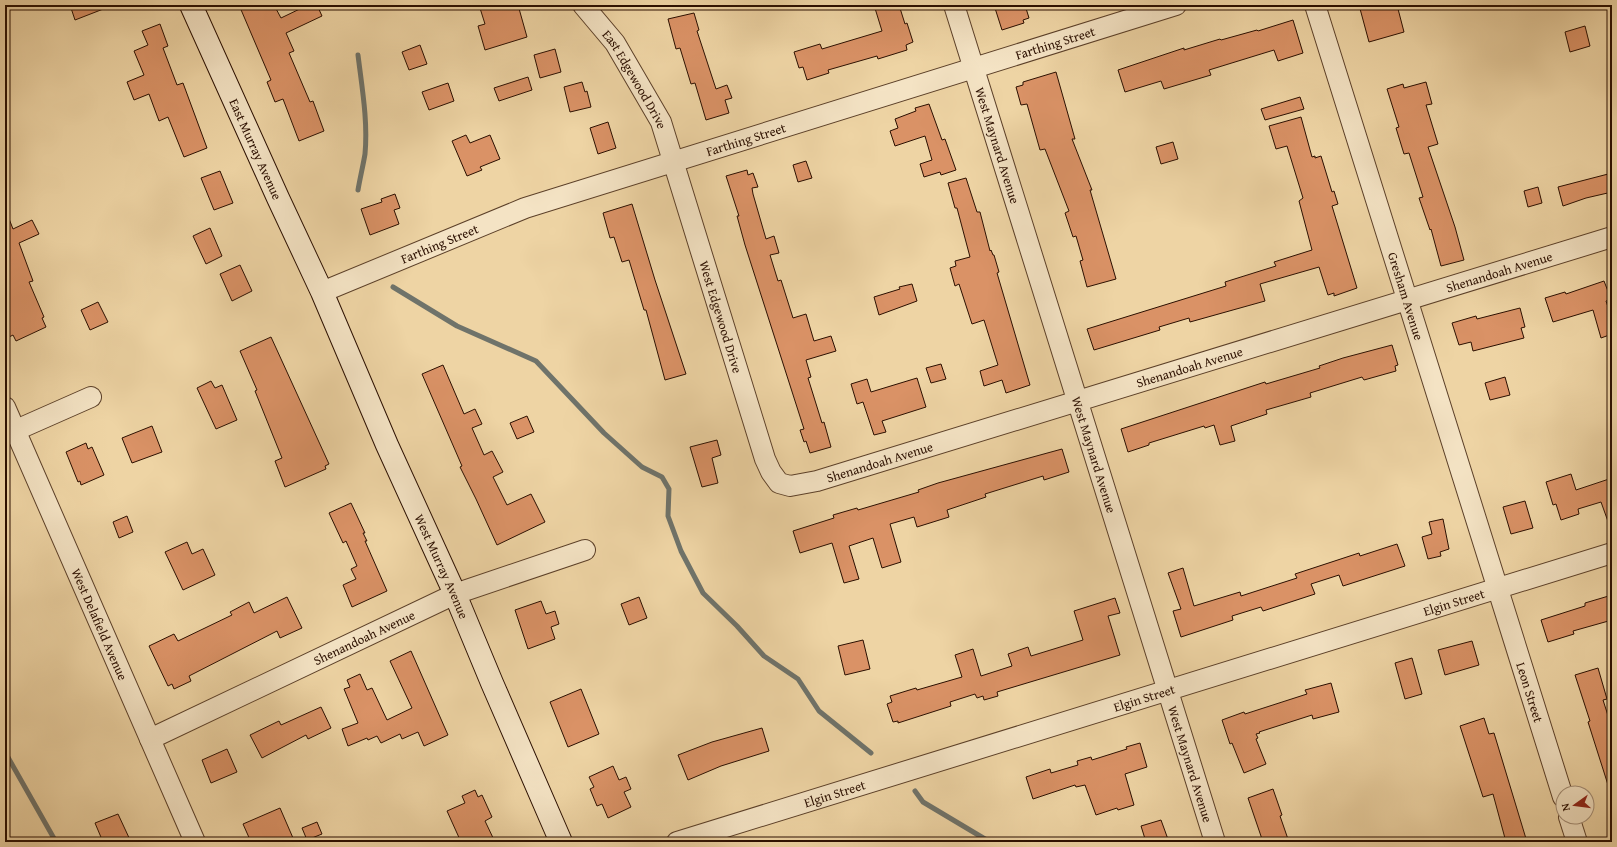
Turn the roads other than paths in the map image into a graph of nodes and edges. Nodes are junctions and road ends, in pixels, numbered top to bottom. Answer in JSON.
{"nodes":[{"id":1,"x":191,"y":5,"type":"edge"},
{"id":2,"x":583,"y":5,"type":"edge"},
{"id":3,"x":954,"y":5,"type":"edge"},
{"id":4,"x":1176,"y":5,"type":"edge"},
{"id":5,"x":1315,"y":5,"type":"edge"},
{"id":6,"x":973,"y":68,"type":"junction"},
{"id":7,"x":673,"y":161,"type":"junction"},
{"id":8,"x":1612,"y":237,"type":"edge"},
{"id":9,"x":322,"y":292,"type":"junction"},
{"id":10,"x":1407,"y":301,"type":"junction"},
{"id":11,"x":91,"y":397,"type":"dead end"},
{"id":12,"x":1078,"y":402,"type":"junction"},
{"id":13,"x":5,"y":407,"type":"edge"},
{"id":14,"x":10,"y":433,"type":"edge"},
{"id":15,"x":771,"y":472,"type":"joint"},
{"id":16,"x":585,"y":550,"type":"dead end"},
{"id":17,"x":1612,"y":553,"type":"edge"},
{"id":18,"x":1497,"y":588,"type":"junction"},
{"id":19,"x":456,"y":594,"type":"junction"},
{"id":20,"x":1168,"y":690,"type":"junction"},
{"id":21,"x":150,"y":739,"type":"junction"},
{"id":22,"x":1559,"y":785,"type":"edge"},
{"id":23,"x":1572,"y":825,"type":"edge"},
{"id":24,"x":195,"y":842,"type":"edge"},
{"id":25,"x":561,"y":842,"type":"edge"},
{"id":26,"x":677,"y":842,"type":"edge"},
{"id":27,"x":1215,"y":842,"type":"edge"},
{"id":28,"x":1577,"y":842,"type":"edge"}],
"edges":[{"from":1,"to":9,"type":"street","name":"East Murray Avenue"},
{"from":2,"to":7,"type":"street","name":"East Edgewood Drive"},
{"from":3,"to":6,"type":"street","name":"West Maynard Avenue"},
{"from":4,"to":6,"type":"street","name":"Farthing Street"},
{"from":5,"to":10,"type":"street","name":"Gresham Avenue"},
{"from":6,"to":7,"type":"street","name":"Farthing Street"},
{"from":6,"to":12,"type":"street","name":"West Maynard Avenue"},
{"from":7,"to":9,"type":"street","name":"Farthing Street"},
{"from":7,"to":15,"type":"street","name":"West Edgewood Drive"},
{"from":8,"to":10,"type":"street","name":"Shenandoah Avenue"},
{"from":9,"to":19,"type":"street","name":"West Murray Avenue"},
{"from":10,"to":12,"type":"street","name":"Shenandoah Avenue"},
{"from":10,"to":18,"type":"street","name":"Gresham Avenue"},
{"from":11,"to":14,"type":"street"},
{"from":12,"to":15,"type":"street","name":"Shenandoah Avenue"},
{"from":12,"to":20,"type":"street","name":"West Maynard Avenue"},
{"from":13,"to":14,"type":"street","name":"West Delafield Avenue"},
{"from":14,"to":21,"type":"street","name":"West Delafield Avenue"},
{"from":16,"to":19,"type":"street","name":"Shenandoah Avenue"},
{"from":17,"to":18,"type":"street","name":"Elgin Street"},
{"from":18,"to":20,"type":"street","name":"Elgin Street"},
{"from":18,"to":22,"type":"street","name":"Leon Street"},
{"from":19,"to":21,"type":"street","name":"Shenandoah Avenue"},
{"from":19,"to":25,"type":"street","name":"West Murray Avenue"},
{"from":20,"to":26,"type":"street","name":"Elgin Street"},
{"from":20,"to":27,"type":"street","name":"West Maynard Avenue"},
{"from":21,"to":24,"type":"street","name":"West Delafield Avenue"},
{"from":23,"to":28,"type":"street"}]}
